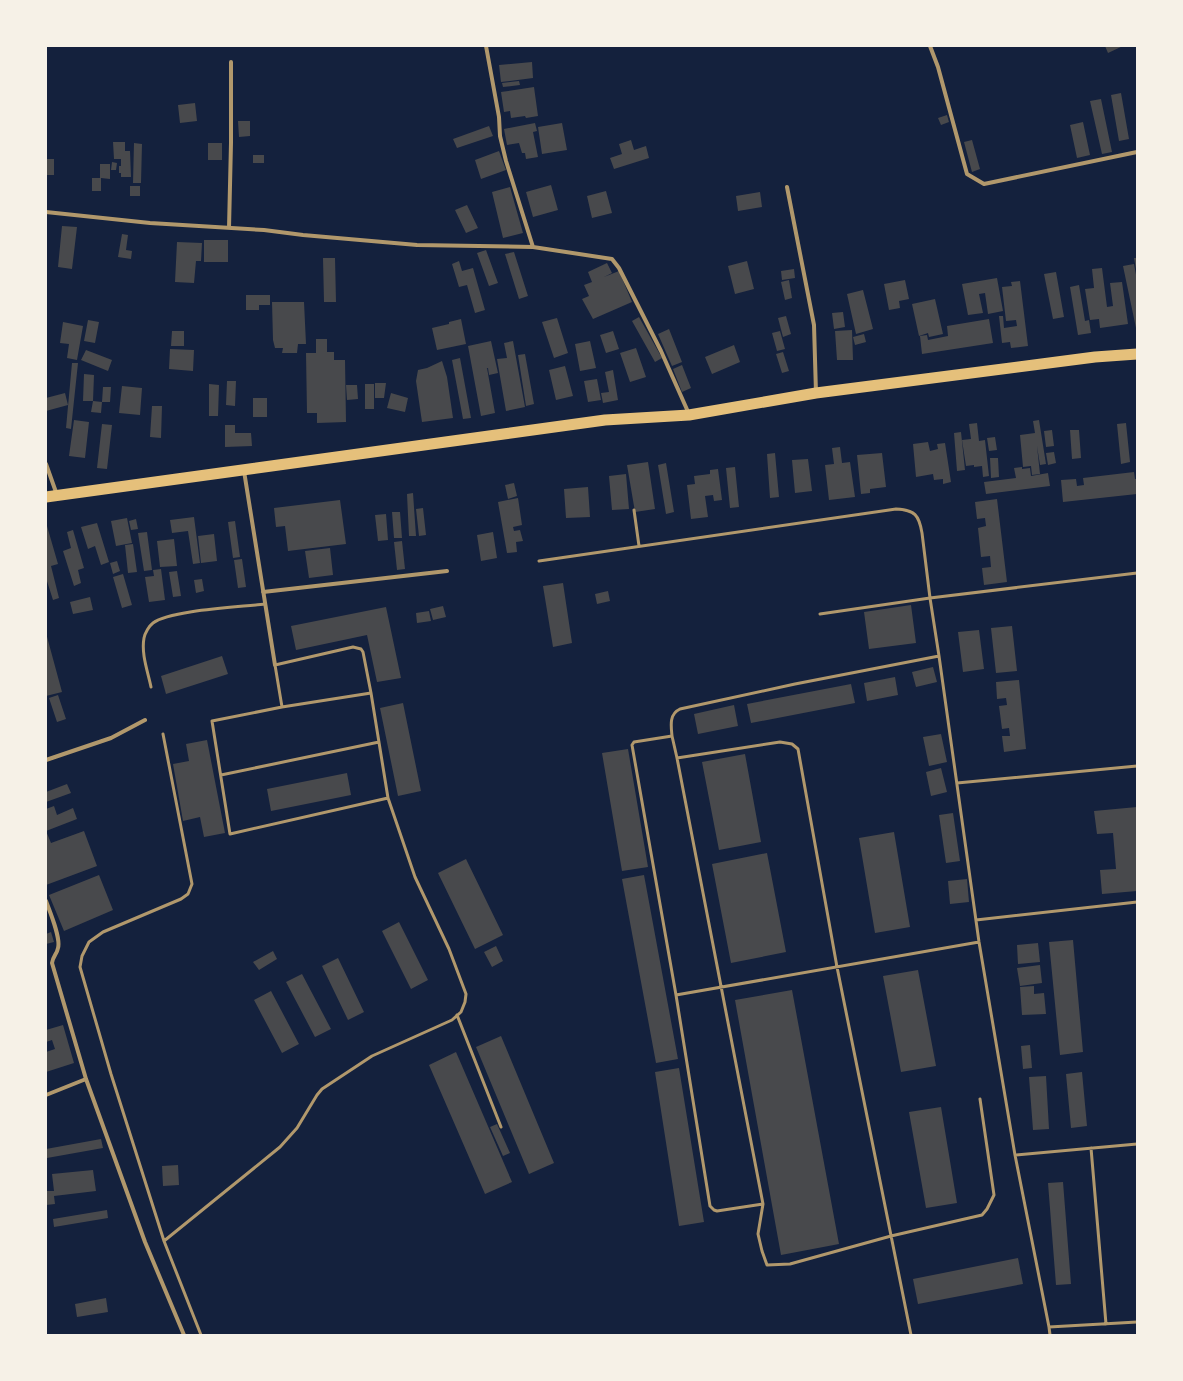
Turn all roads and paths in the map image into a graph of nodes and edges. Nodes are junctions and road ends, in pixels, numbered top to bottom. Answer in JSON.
{"nodes":[{"id":1,"x":486,"y":46,"type":"edge"},
{"id":2,"x":930,"y":46,"type":"edge"},
{"id":3,"x":231,"y":62,"type":"dead end"},
{"id":4,"x":1137,"y":152,"type":"edge"},
{"id":5,"x":787,"y":187,"type":"dead end"},
{"id":6,"x":46,"y":212,"type":"edge"},
{"id":7,"x":229,"y":228,"type":"junction"},
{"id":8,"x":533,"y":247,"type":"junction"},
{"id":9,"x":1137,"y":354,"type":"edge"},
{"id":10,"x":816,"y":393,"type":"junction"},
{"id":11,"x":689,"y":415,"type":"junction"},
{"id":12,"x":46,"y":464,"type":"edge"},
{"id":13,"x":244,"y":471,"type":"junction"},
{"id":14,"x":57,"y":496,"type":"junction"},
{"id":15,"x":46,"y":497,"type":"edge"},
{"id":16,"x":634,"y":510,"type":"dead end"},
{"id":17,"x":639,"y":546,"type":"junction"},
{"id":18,"x":539,"y":561,"type":"dead end"},
{"id":19,"x":448,"y":571,"type":"dead end"},
{"id":20,"x":1137,"y":573,"type":"edge"},
{"id":21,"x":263,"y":592,"type":"junction"},
{"id":22,"x":930,"y":598,"type":"junction"},
{"id":23,"x":265,"y":604,"type":"junction"},
{"id":24,"x":820,"y":614,"type":"dead end"},
{"id":25,"x":939,"y":656,"type":"junction"},
{"id":26,"x":275,"y":665,"type":"junction"},
{"id":27,"x":151,"y":687,"type":"dead end"},
{"id":28,"x":371,"y":693,"type":"junction"},
{"id":29,"x":282,"y":707,"type":"junction"},
{"id":30,"x":145,"y":720,"type":"dead end"},
{"id":31,"x":163,"y":734,"type":"dead end"},
{"id":32,"x":672,"y":736,"type":"junction"},
{"id":33,"x":379,"y":742,"type":"junction"},
{"id":34,"x":677,"y":758,"type":"junction"},
{"id":35,"x":46,"y":760,"type":"edge"},
{"id":36,"x":1137,"y":766,"type":"edge"},
{"id":37,"x":221,"y":775,"type":"junction"},
{"id":38,"x":957,"y":783,"type":"junction"},
{"id":39,"x":388,"y":798,"type":"junction"},
{"id":40,"x":46,"y":901,"type":"edge"},
{"id":41,"x":1137,"y":902,"type":"edge"},
{"id":42,"x":976,"y":920,"type":"junction"},
{"id":43,"x":979,"y":942,"type":"junction"},
{"id":44,"x":836,"y":967,"type":"junction"},
{"id":45,"x":722,"y":987,"type":"junction"},
{"id":46,"x":676,"y":995,"type":"junction"},
{"id":47,"x":457,"y":1015,"type":"junction"},
{"id":48,"x":86,"y":1078,"type":"junction"},
{"id":49,"x":46,"y":1095,"type":"edge"},
{"id":50,"x":980,"y":1099,"type":"dead end"},
{"id":51,"x":501,"y":1127,"type":"dead end"},
{"id":52,"x":1137,"y":1144,"type":"edge"},
{"id":53,"x":1091,"y":1148,"type":"junction"},
{"id":54,"x":1015,"y":1155,"type":"junction"},
{"id":55,"x":763,"y":1204,"type":"junction"},
{"id":56,"x":891,"y":1236,"type":"junction"},
{"id":57,"x":164,"y":1242,"type":"junction"},
{"id":58,"x":1137,"y":1322,"type":"edge"},
{"id":59,"x":1106,"y":1324,"type":"junction"},
{"id":60,"x":1049,"y":1327,"type":"junction"},
{"id":61,"x":184,"y":1335,"type":"edge"},
{"id":62,"x":201,"y":1335,"type":"edge"},
{"id":63,"x":911,"y":1335,"type":"edge"},
{"id":64,"x":1050,"y":1335,"type":"edge"}],
"edges":[{"from":1,"to":8,"type":"street"},
{"from":2,"to":4,"type":"street"},
{"from":3,"to":7,"type":"street"},
{"from":5,"to":10,"type":"street"},
{"from":6,"to":7,"type":"street"},
{"from":7,"to":8,"type":"street"},
{"from":8,"to":11,"type":"street"},
{"from":9,"to":10,"type":"highway"},
{"from":10,"to":11,"type":"highway"},
{"from":11,"to":13,"type":"highway"},
{"from":12,"to":14,"type":"street"},
{"from":13,"to":14,"type":"highway"},
{"from":13,"to":21,"type":"street"},
{"from":14,"to":15,"type":"highway"},
{"from":16,"to":17,"type":"lane"},
{"from":17,"to":18,"type":"lane"},
{"from":17,"to":22,"type":"lane"},
{"from":19,"to":21,"type":"street"},
{"from":20,"to":22,"type":"lane"},
{"from":21,"to":23,"type":"street"},
{"from":22,"to":24,"type":"lane"},
{"from":22,"to":25,"type":"lane"},
{"from":23,"to":26,"type":"street"},
{"from":23,"to":27,"type":"lane"},
{"from":25,"to":32,"type":"lane"},
{"from":25,"to":38,"type":"lane"},
{"from":26,"to":28,"type":"lane"},
{"from":26,"to":29,"type":"lane"},
{"from":28,"to":29,"type":"lane"},
{"from":28,"to":33,"type":"lane"},
{"from":29,"to":37,"type":"lane"},
{"from":30,"to":35,"type":"street"},
{"from":31,"to":57,"type":"lane"},
{"from":32,"to":34,"type":"lane"},
{"from":32,"to":46,"type":"lane"},
{"from":33,"to":37,"type":"lane"},
{"from":33,"to":39,"type":"lane"},
{"from":34,"to":44,"type":"lane"},
{"from":34,"to":45,"type":"lane"},
{"from":36,"to":38,"type":"lane"},
{"from":37,"to":39,"type":"lane"},
{"from":38,"to":42,"type":"lane"},
{"from":39,"to":47,"type":"lane"},
{"from":40,"to":48,"type":"street"},
{"from":41,"to":42,"type":"lane"},
{"from":42,"to":43,"type":"lane"},
{"from":43,"to":44,"type":"lane"},
{"from":43,"to":54,"type":"lane"},
{"from":44,"to":45,"type":"lane"},
{"from":44,"to":56,"type":"lane"},
{"from":45,"to":46,"type":"lane"},
{"from":45,"to":55,"type":"lane"},
{"from":46,"to":55,"type":"lane"},
{"from":47,"to":51,"type":"lane"},
{"from":47,"to":57,"type":"lane"},
{"from":48,"to":49,"type":"street"},
{"from":48,"to":61,"type":"street"},
{"from":50,"to":56,"type":"lane"},
{"from":52,"to":53,"type":"lane"},
{"from":53,"to":54,"type":"lane"},
{"from":53,"to":59,"type":"lane"},
{"from":54,"to":60,"type":"lane"},
{"from":55,"to":56,"type":"lane"},
{"from":56,"to":63,"type":"lane"},
{"from":57,"to":62,"type":"lane"},
{"from":58,"to":59,"type":"lane"},
{"from":59,"to":60,"type":"lane"},
{"from":60,"to":64,"type":"lane"}]}
